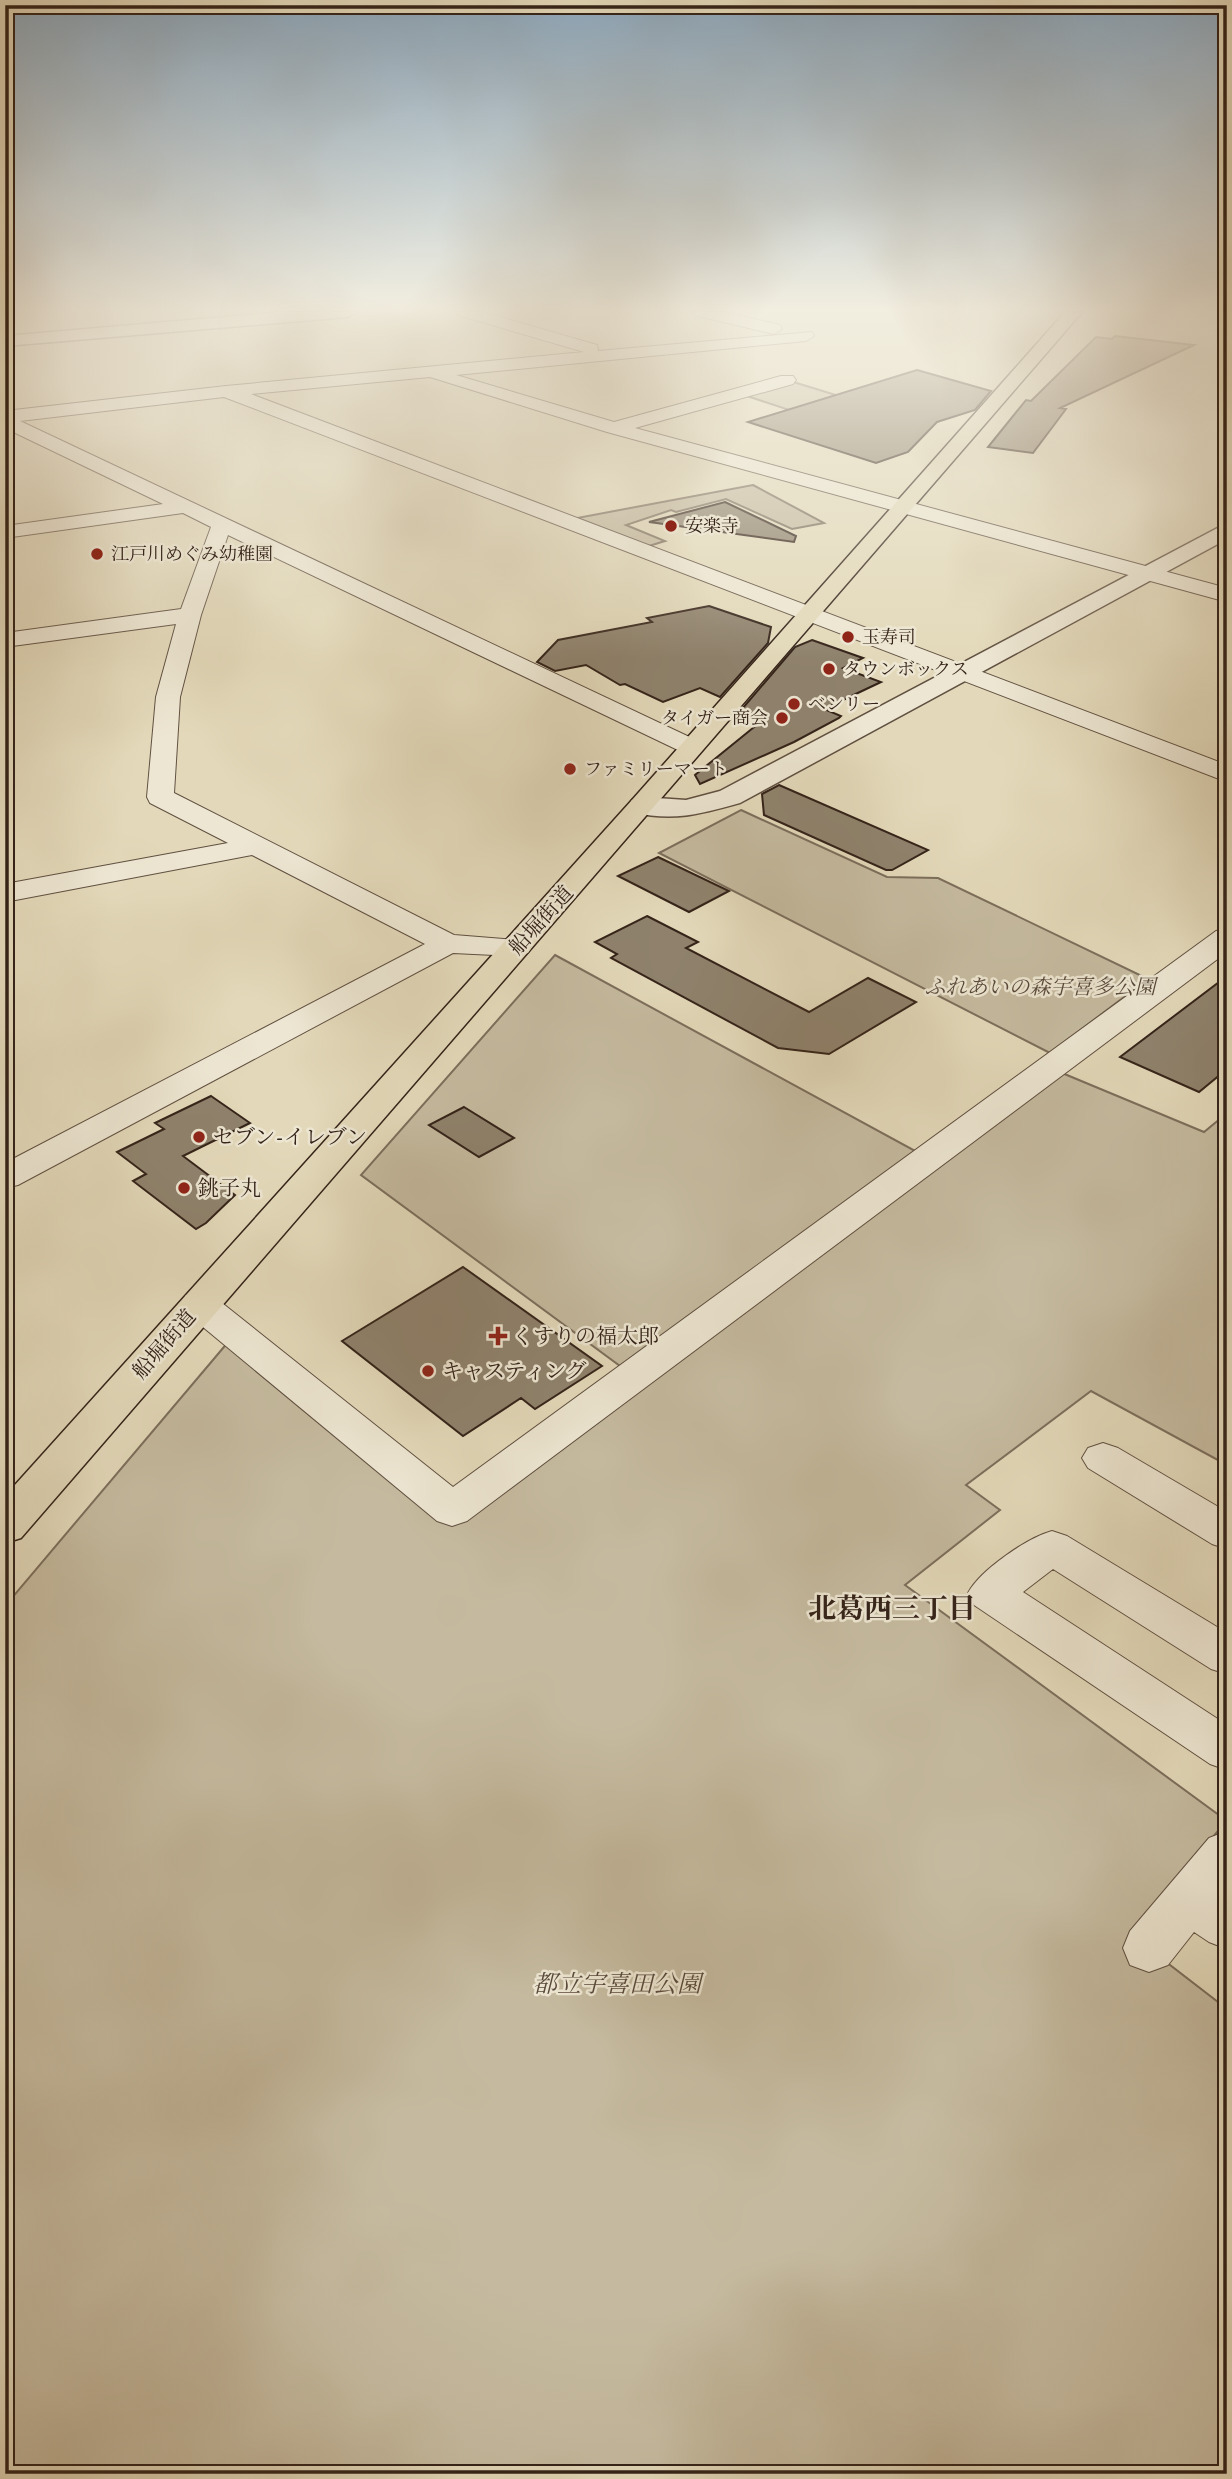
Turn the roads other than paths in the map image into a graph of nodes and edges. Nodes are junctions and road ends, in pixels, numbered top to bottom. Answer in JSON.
{"nodes":[{"id":1,"x":23,"y":428,"type":"edge"},
{"id":2,"x":322,"y":428,"type":"edge"},
{"id":3,"x":614,"y":428,"type":"edge"},
{"id":4,"x":973,"y":428,"type":"edge"},
{"id":5,"x":905,"y":506,"type":"junction"},
{"id":6,"x":185,"y":508,"type":"junction"},
{"id":7,"x":223,"y":526,"type":"junction"},
{"id":8,"x":1227,"y":530,"type":"edge"},
{"id":9,"x":5,"y":532,"type":"edge"},
{"id":10,"x":1149,"y":573,"type":"junction"},
{"id":11,"x":1227,"y":595,"type":"edge"},
{"id":12,"x":808,"y":614,"type":"junction"},
{"id":13,"x":190,"y":615,"type":"junction"},
{"id":14,"x":5,"y":640,"type":"edge"},
{"id":15,"x":963,"y":672,"type":"junction"},
{"id":16,"x":691,"y":747,"type":"junction"},
{"id":17,"x":1227,"y":774,"type":"edge"},
{"id":18,"x":642,"y":806,"type":"junction"},
{"id":19,"x":256,"y":846,"type":"junction"},
{"id":20,"x":5,"y":893,"type":"edge"},
{"id":21,"x":1227,"y":937,"type":"edge"},
{"id":22,"x":448,"y":944,"type":"junction"},
{"id":23,"x":517,"y":947,"type":"junction"},
{"id":24,"x":5,"y":1177,"type":"edge"},
{"id":25,"x":199,"y":1304,"type":"junction"},
{"id":26,"x":1103,"y":1458,"type":"dead end"},
{"id":27,"x":5,"y":1526,"type":"edge"},
{"id":28,"x":1227,"y":1533,"type":"edge"},
{"id":29,"x":1227,"y":1656,"type":"edge"},
{"id":30,"x":1227,"y":1750,"type":"edge"},
{"id":31,"x":1227,"y":1853,"type":"edge"},
{"id":32,"x":1208,"y":1912,"type":"edge"},
{"id":33,"x":1149,"y":1948,"type":"dead end"}],
"edges":[{"from":1,"to":6,"type":"street"},
{"from":2,"to":12,"type":"street"},
{"from":3,"to":5,"type":"street"},
{"from":4,"to":5,"type":"main road","name":"船堀街道"},
{"from":5,"to":10,"type":"street"},
{"from":5,"to":12,"type":"main road","name":"船堀街道"},
{"from":6,"to":7,"type":"street"},
{"from":6,"to":9,"type":"street"},
{"from":7,"to":13,"type":"street"},
{"from":7,"to":16,"type":"street"},
{"from":8,"to":10,"type":"street"},
{"from":10,"to":11,"type":"street"},
{"from":10,"to":15,"type":"street"},
{"from":12,"to":15,"type":"street"},
{"from":12,"to":16,"type":"main road","name":"船堀街道"},
{"from":13,"to":14,"type":"street"},
{"from":13,"to":19,"type":"street"},
{"from":15,"to":17,"type":"street"},
{"from":15,"to":18,"type":"street"},
{"from":16,"to":18,"type":"main road","name":"船堀街道"},
{"from":18,"to":23,"type":"main road","name":"船堀街道"},
{"from":19,"to":20,"type":"street"},
{"from":19,"to":22,"type":"street"},
{"from":21,"to":25,"type":"street"},
{"from":22,"to":23,"type":"street"},
{"from":22,"to":24,"type":"street"},
{"from":23,"to":25,"type":"main road","name":"船堀街道"},
{"from":25,"to":27,"type":"main road","name":"船堀街道"},
{"from":26,"to":28,"type":"street"},
{"from":29,"to":30,"type":"street"},
{"from":31,"to":32,"type":"street"},
{"from":32,"to":33,"type":"street"}]}
